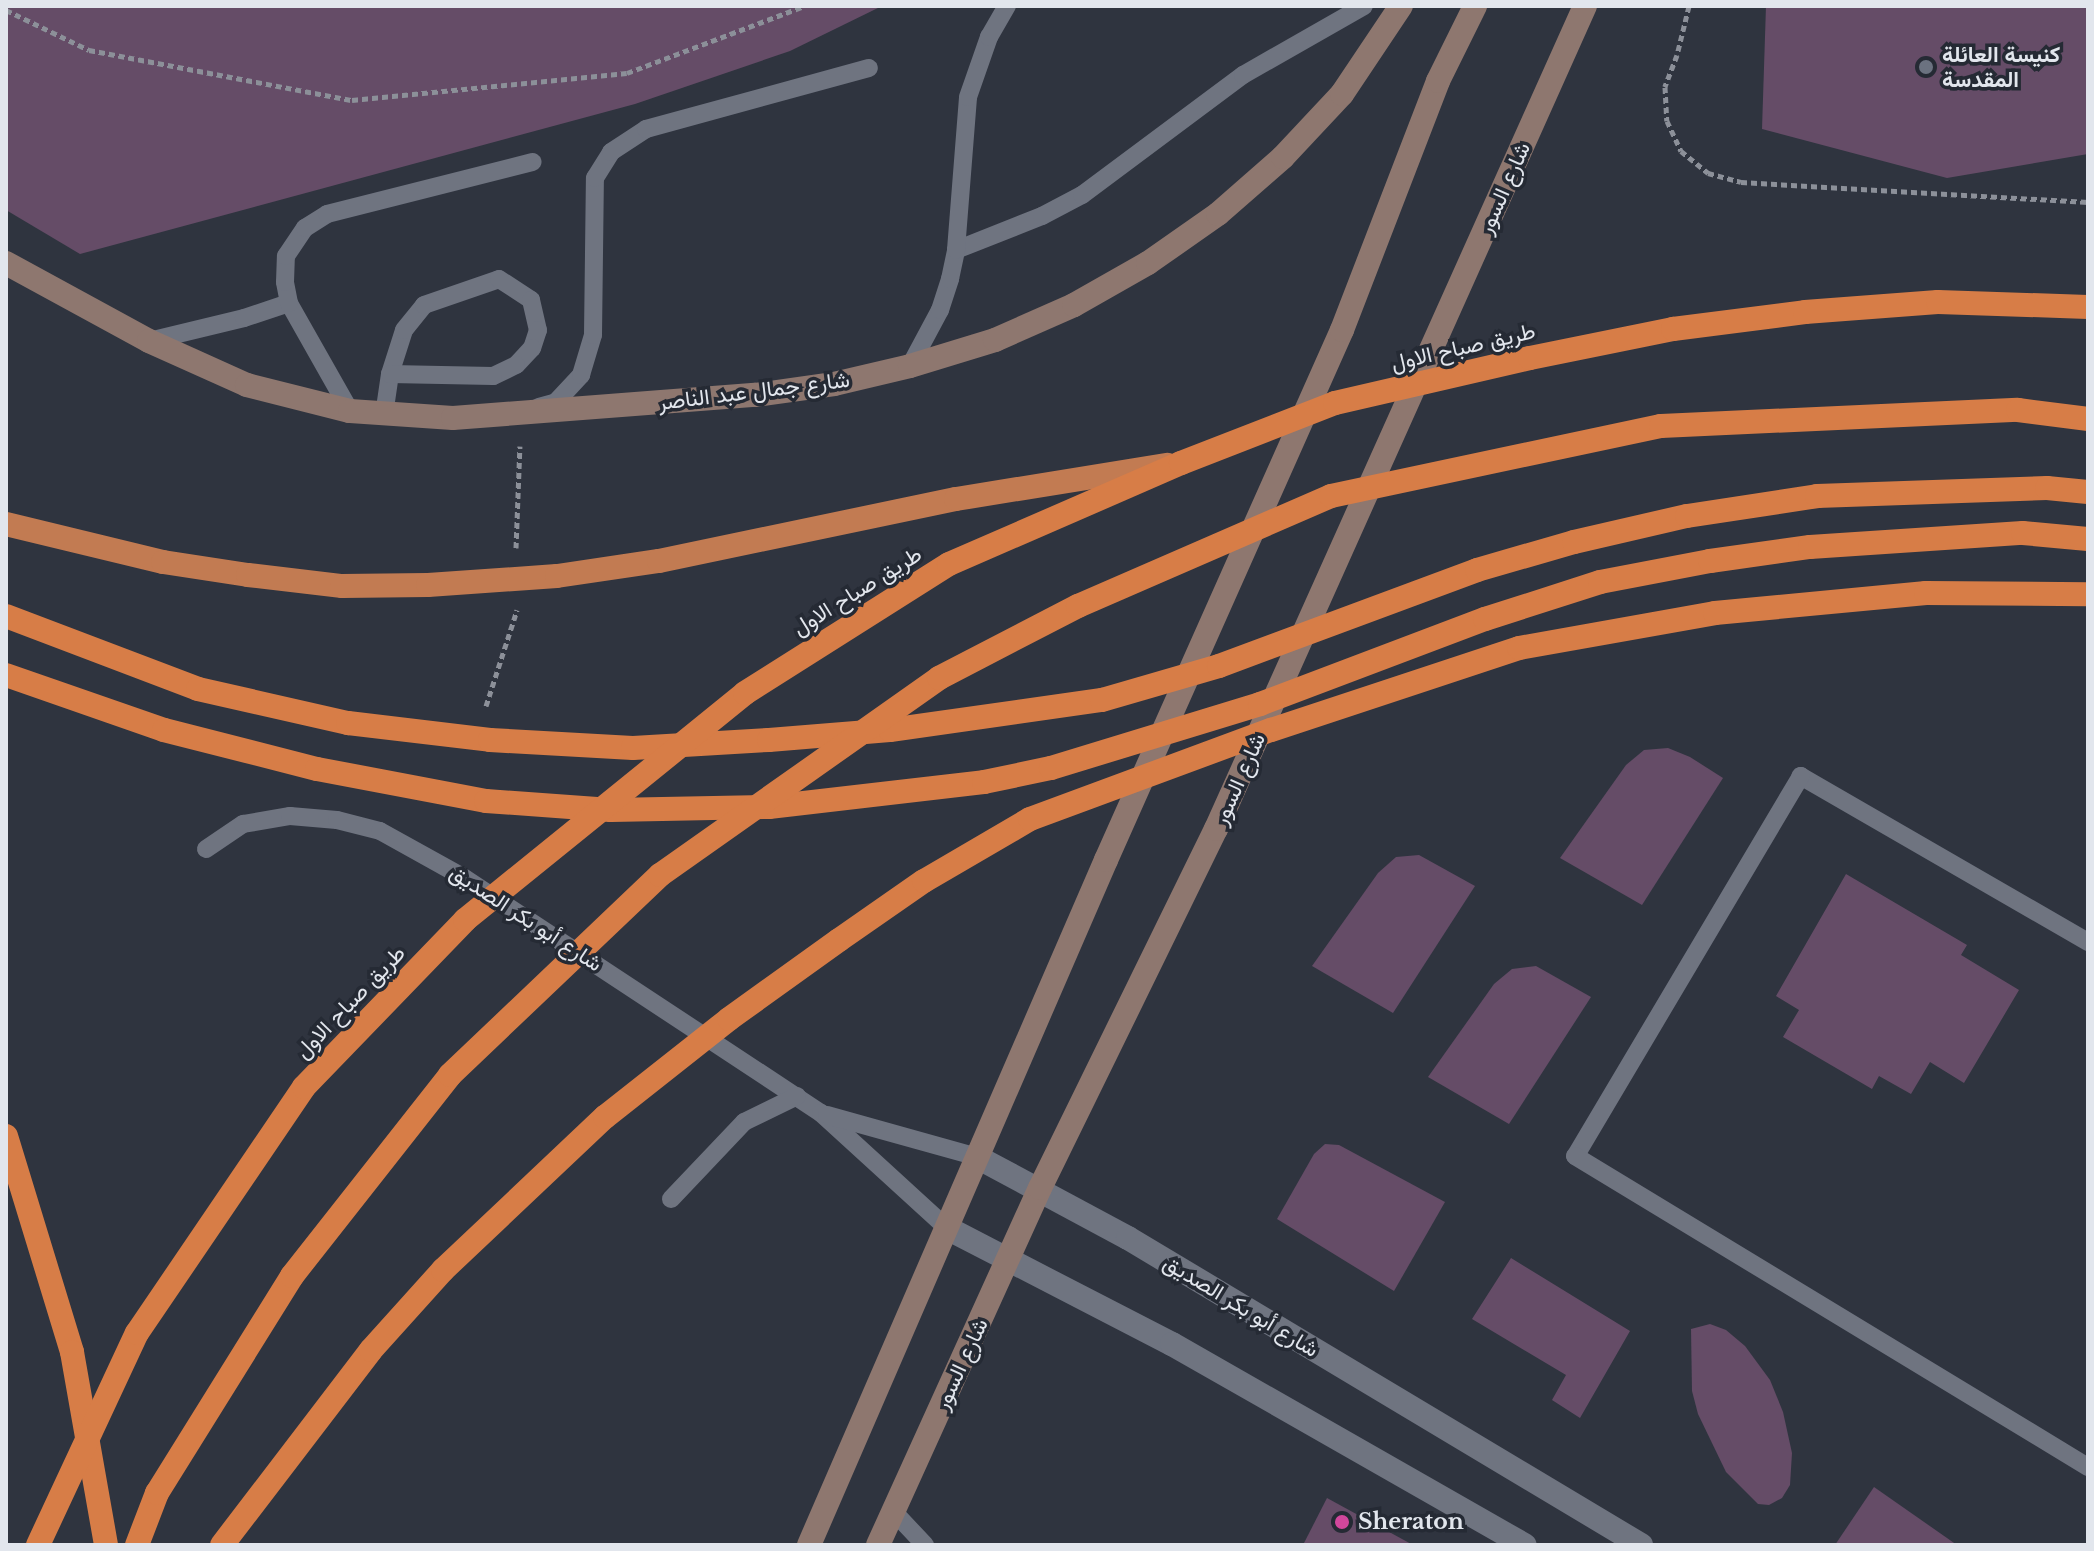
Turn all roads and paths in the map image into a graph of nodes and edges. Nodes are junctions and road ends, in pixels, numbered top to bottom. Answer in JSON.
{"nodes":[{"id":1,"x":804,"y":6,"type":"edge"},
{"id":2,"x":1007,"y":6,"type":"edge"},
{"id":3,"x":1364,"y":6,"type":"edge"},
{"id":4,"x":1401,"y":6,"type":"edge"},
{"id":5,"x":1475,"y":6,"type":"edge"},
{"id":6,"x":1585,"y":6,"type":"edge"},
{"id":7,"x":1689,"y":6,"type":"edge"},
{"id":8,"x":6,"y":10,"type":"edge"},
{"id":9,"x":869,"y":68,"type":"dead end"},
{"id":10,"x":533,"y":162,"type":"dead end"},
{"id":11,"x":2088,"y":202,"type":"edge"},
{"id":12,"x":956,"y":250,"type":"junction"},
{"id":13,"x":9,"y":263,"type":"edge"},
{"id":14,"x":289,"y":303,"type":"junction"},
{"id":15,"x":2088,"y":307,"type":"edge"},
{"id":16,"x":149,"y":341,"type":"junction"},
{"id":17,"x":910,"y":366,"type":"junction"},
{"id":18,"x":390,"y":374,"type":"junction"},
{"id":19,"x":350,"y":411,"type":"junction"},
{"id":20,"x":521,"y":413,"type":"junction"},
{"id":21,"x":384,"y":415,"type":"junction"},
{"id":22,"x":2088,"y":419,"type":"edge"},
{"id":23,"x":1181,"y":463,"type":"junction"},
{"id":24,"x":2088,"y":492,"type":"edge"},
{"id":25,"x":6,"y":524,"type":"edge"},
{"id":26,"x":2088,"y":539,"type":"edge"},
{"id":27,"x":516,"y":540,"type":"dead end"},
{"id":28,"x":2088,"y":594,"type":"edge"},
{"id":29,"x":6,"y":616,"type":"edge"},
{"id":30,"x":6,"y":675,"type":"edge"},
{"id":31,"x":206,"y":849,"type":"dead end"},
{"id":32,"x":2088,"y":942,"type":"edge"},
{"id":33,"x":797,"y":1096,"type":"junction"},
{"id":34,"x":821,"y":1113,"type":"junction"},
{"id":35,"x":6,"y":1136,"type":"edge"},
{"id":36,"x":977,"y":1157,"type":"junction"},
{"id":37,"x":1040,"y":1188,"type":"junction"},
{"id":38,"x":671,"y":1199,"type":"dead end"},
{"id":39,"x":947,"y":1228,"type":"junction"},
{"id":40,"x":1007,"y":1259,"type":"junction"},
{"id":41,"x":2088,"y":1467,"type":"edge"},
{"id":42,"x":892,"y":1510,"type":"junction"},
{"id":43,"x":38,"y":1545,"type":"edge"},
{"id":44,"x":106,"y":1545,"type":"edge"},
{"id":45,"x":137,"y":1545,"type":"edge"},
{"id":46,"x":222,"y":1545,"type":"edge"},
{"id":47,"x":809,"y":1545,"type":"edge"},
{"id":48,"x":878,"y":1545,"type":"edge"},
{"id":49,"x":925,"y":1545,"type":"edge"},
{"id":50,"x":1525,"y":1545,"type":"edge"},
{"id":51,"x":1641,"y":1545,"type":"edge"}],
"edges":[{"from":1,"to":8,"type":"path"},
{"from":2,"to":12,"type":"lane"},
{"from":3,"to":12,"type":"lane"},
{"from":4,"to":17,"type":"main road","name":"شارع جمال عبد الناصر"},
{"from":5,"to":36,"type":"main road"},
{"from":6,"to":37,"type":"main road","name":"شارع السور"},
{"from":7,"to":11,"type":"path"},
{"from":9,"to":20,"type":"lane"},
{"from":10,"to":14,"type":"lane"},
{"from":12,"to":17,"type":"lane"},
{"from":13,"to":16,"type":"main road","name":"شارع جمال عبد الناصر"},
{"from":14,"to":16,"type":"lane"},
{"from":14,"to":19,"type":"lane"},
{"from":15,"to":23,"type":"highway","name":"طريق صباح الاول"},
{"from":16,"to":19,"type":"main road","name":"شارع جمال عبد الناصر"},
{"from":17,"to":20,"type":"main road","name":"شارع جمال عبد الناصر"},
{"from":18,"to":18,"type":"lane"},
{"from":18,"to":21,"type":"lane"},
{"from":19,"to":21,"type":"main road","name":"شارع جمال عبد الناصر"},
{"from":20,"to":21,"type":"main road","name":"شارع جمال عبد الناصر"},
{"from":20,"to":27,"type":"path"},
{"from":22,"to":45,"type":"highway"},
{"from":23,"to":25,"type":"highway"},
{"from":23,"to":43,"type":"highway","name":"طريق صباح الاول"},
{"from":24,"to":29,"type":"highway"},
{"from":26,"to":30,"type":"highway"},
{"from":28,"to":46,"type":"highway"},
{"from":31,"to":33,"type":"lane","name":"شارع أبو بكر الصديق"},
{"from":32,"to":41,"type":"lane"},
{"from":33,"to":34,"type":"lane","name":"شارع أبو بكر الصديق"},
{"from":33,"to":38,"type":"lane"},
{"from":34,"to":36,"type":"lane","name":"شارع أبو بكر الصديق"},
{"from":34,"to":39,"type":"lane","name":"شارع أبو بكر الصديق"},
{"from":35,"to":44,"type":"highway"},
{"from":36,"to":37,"type":"street","name":"شارع أبو بكر الصديق"},
{"from":36,"to":39,"type":"main road"},
{"from":37,"to":40,"type":"main road","name":"شارع السور"},
{"from":37,"to":51,"type":"street","name":"شارع أبو بكر الصديق"},
{"from":39,"to":40,"type":"street","name":"شارع أبو بكر الصديق"},
{"from":39,"to":47,"type":"main road"},
{"from":40,"to":42,"type":"main road","name":"شارع السور"},
{"from":40,"to":50,"type":"street","name":"شارع أبو بكر الصديق"},
{"from":42,"to":48,"type":"main road","name":"شارع السور"},
{"from":42,"to":49,"type":"lane"}]}
